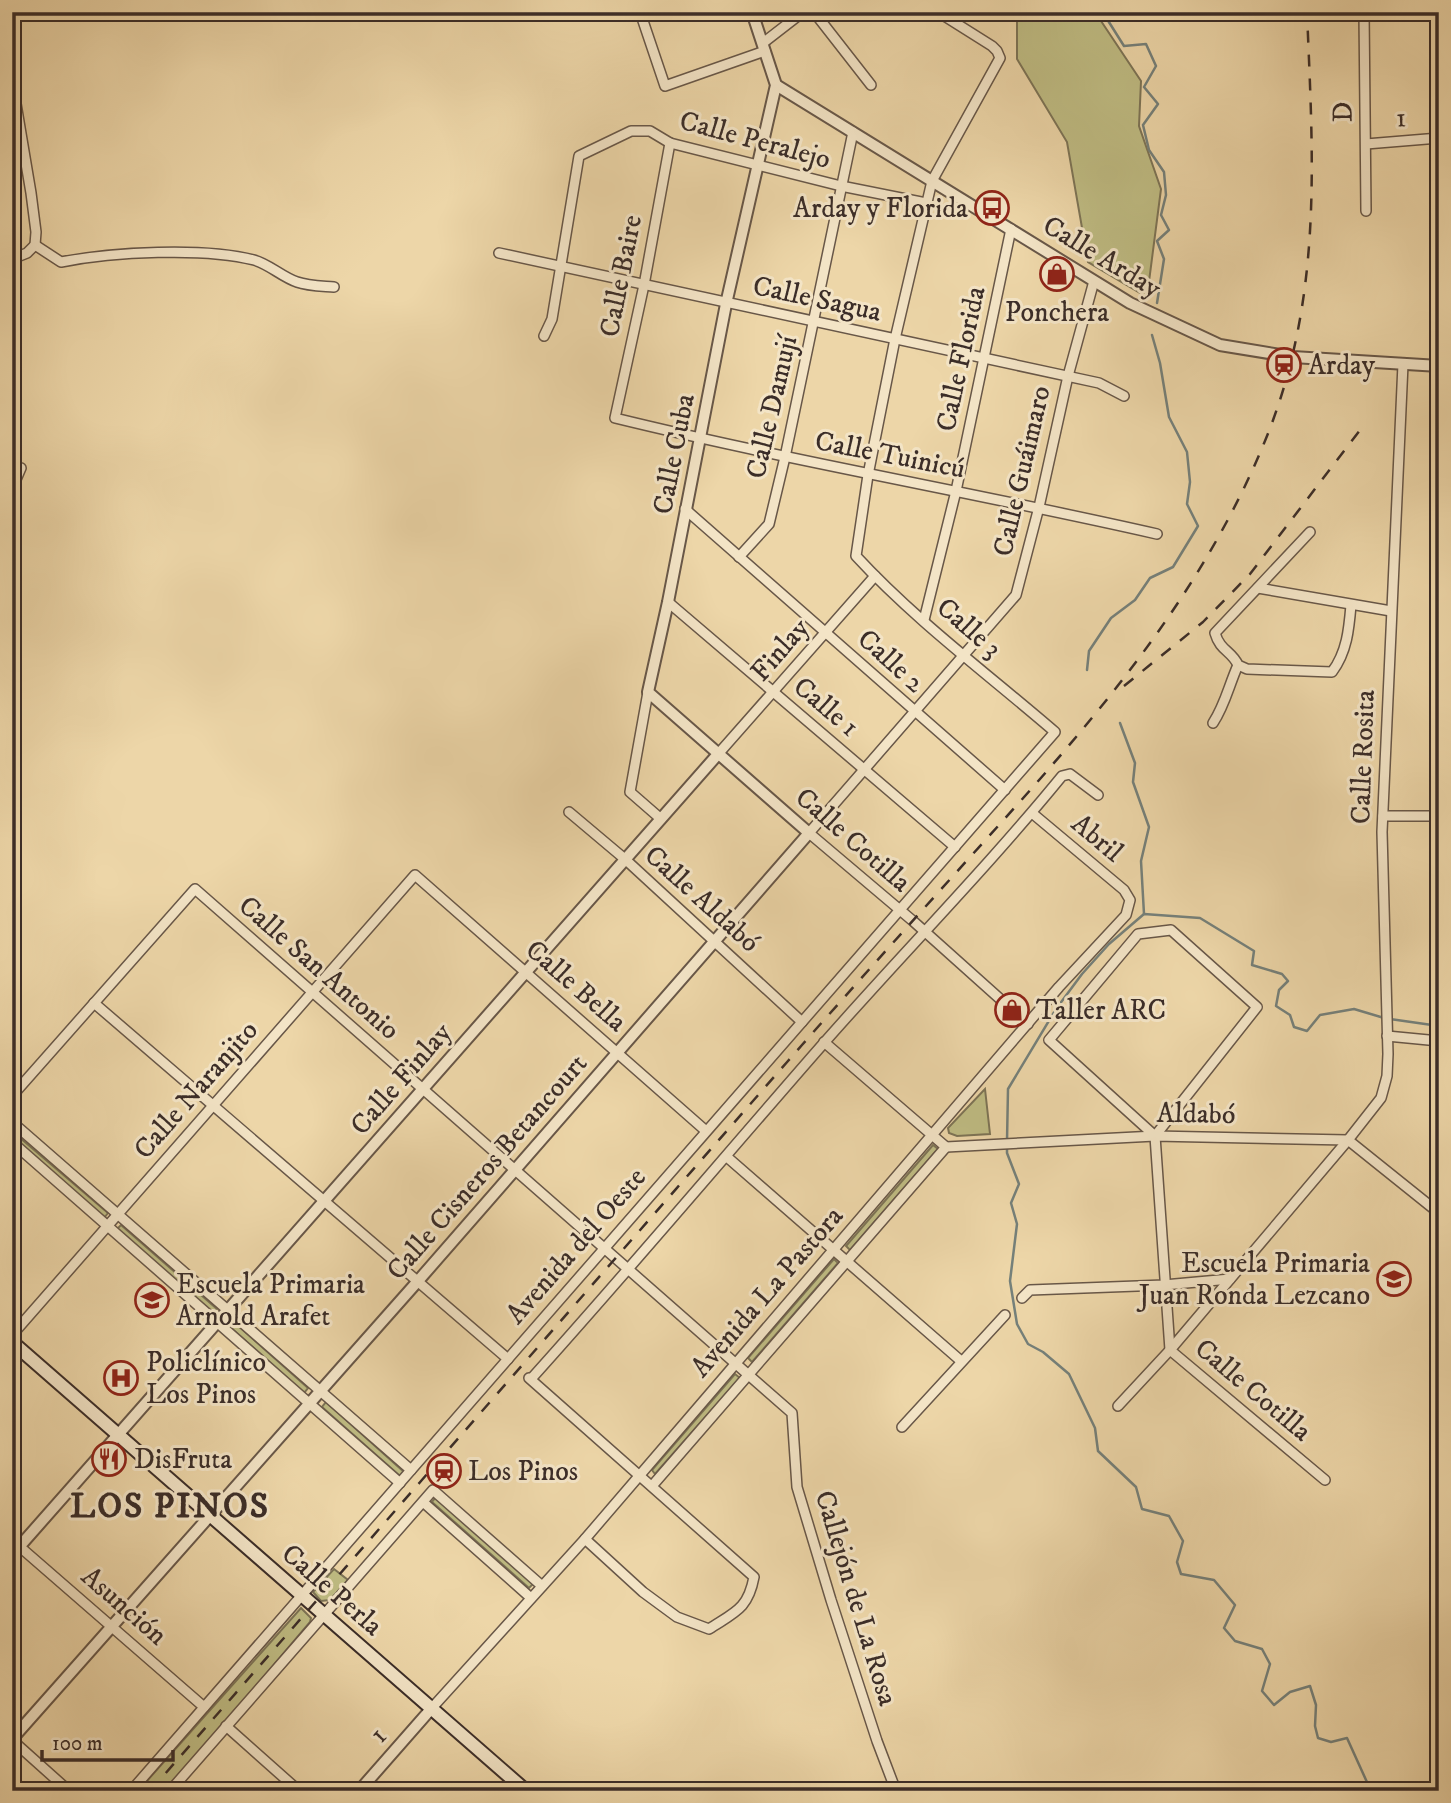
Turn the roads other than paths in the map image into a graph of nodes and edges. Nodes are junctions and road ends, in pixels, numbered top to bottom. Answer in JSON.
{"nodes":[{"id":1,"x":640,"y":12,"type":"edge"},
{"id":2,"x":752,"y":12,"type":"edge"},
{"id":3,"x":803,"y":12,"type":"edge"},
{"id":4,"x":814,"y":12,"type":"edge"},
{"id":5,"x":938,"y":12,"type":"edge"},
{"id":6,"x":1364,"y":12,"type":"edge"},
{"id":7,"x":764,"y":47,"type":"junction"},
{"id":8,"x":12,"y":80,"type":"edge"},
{"id":9,"x":776,"y":85,"type":"junction"},
{"id":10,"x":871,"y":85,"type":"dead end"},
{"id":11,"x":853,"y":132,"type":"junction"},
{"id":12,"x":1439,"y":138,"type":"edge"},
{"id":13,"x":670,"y":144,"type":"junction"},
{"id":14,"x":1366,"y":144,"type":"junction"},
{"id":15,"x":759,"y":166,"type":"junction"},
{"id":16,"x":932,"y":181,"type":"junction"},
{"id":17,"x":841,"y":186,"type":"junction"},
{"id":18,"x":926,"y":203,"type":"junction"},
{"id":19,"x":1366,"y":211,"type":"dead end"},
{"id":20,"x":1011,"y":229,"type":"junction"},
{"id":21,"x":35,"y":245,"type":"junction"},
{"id":22,"x":499,"y":253,"type":"dead end"},
{"id":23,"x":12,"y":259,"type":"edge"},
{"id":24,"x":562,"y":267,"type":"junction"},
{"id":25,"x":1094,"y":281,"type":"junction"},
{"id":26,"x":644,"y":285,"type":"junction"},
{"id":27,"x":334,"y":287,"type":"dead end"},
{"id":28,"x":726,"y":304,"type":"junction"},
{"id":29,"x":814,"y":321,"type":"junction"},
{"id":30,"x":544,"y":336,"type":"dead end"},
{"id":31,"x":895,"y":339,"type":"junction"},
{"id":32,"x":985,"y":358,"type":"junction"},
{"id":33,"x":1403,"y":364,"type":"junction"},
{"id":34,"x":1439,"y":366,"type":"edge"},
{"id":35,"x":1068,"y":376,"type":"junction"},
{"id":36,"x":1124,"y":396,"type":"dead end"},
{"id":37,"x":615,"y":418,"type":"joint"},
{"id":38,"x":700,"y":439,"type":"junction"},
{"id":39,"x":785,"y":457,"type":"junction"},
{"id":40,"x":17,"y":468,"type":"edge"},
{"id":41,"x":868,"y":475,"type":"junction"},
{"id":42,"x":12,"y":489,"type":"edge"},
{"id":43,"x":956,"y":491,"type":"junction"},
{"id":44,"x":1039,"y":508,"type":"junction"},
{"id":45,"x":685,"y":509,"type":"junction"},
{"id":46,"x":1310,"y":532,"type":"dead end"},
{"id":47,"x":1157,"y":534,"type":"dead end"},
{"id":48,"x":739,"y":557,"type":"junction"},
{"id":49,"x":875,"y":576,"type":"junction"},
{"id":50,"x":1258,"y":589,"type":"junction"},
{"id":51,"x":668,"y":601,"type":"junction"},
{"id":52,"x":1352,"y":605,"type":"junction"},
{"id":53,"x":1391,"y":611,"type":"junction"},
{"id":54,"x":924,"y":620,"type":"junction"},
{"id":55,"x":825,"y":633,"type":"junction"},
{"id":56,"x":965,"y":654,"type":"junction"},
{"id":57,"x":1238,"y":665,"type":"junction"},
{"id":58,"x":774,"y":691,"type":"junction"},
{"id":59,"x":648,"y":692,"type":"junction"},
{"id":60,"x":914,"y":712,"type":"junction"},
{"id":61,"x":1213,"y":723,"type":"dead end"},
{"id":62,"x":1055,"y":732,"type":"joint"},
{"id":63,"x":719,"y":753,"type":"junction"},
{"id":64,"x":864,"y":769,"type":"junction"},
{"id":65,"x":1004,"y":790,"type":"junction"},
{"id":66,"x":1098,"y":795,"type":"dead end"},
{"id":67,"x":569,"y":812,"type":"dead end"},
{"id":68,"x":1032,"y":813,"type":"junction"},
{"id":69,"x":1383,"y":816,"type":"junction"},
{"id":70,"x":1439,"y":816,"type":"edge"},
{"id":71,"x":661,"y":819,"type":"junction"},
{"id":72,"x":809,"y":833,"type":"junction"},
{"id":73,"x":955,"y":846,"type":"junction"},
{"id":74,"x":626,"y":860,"type":"junction"},
{"id":75,"x":415,"y":875,"type":"joint"},
{"id":76,"x":1130,"y":900,"type":"joint"},
{"id":77,"x":900,"y":910,"type":"junction"},
{"id":78,"x":925,"y":931,"type":"junction"},
{"id":79,"x":714,"y":940,"type":"junction"},
{"id":80,"x":526,"y":972,"type":"junction"},
{"id":81,"x":312,"y":992,"type":"junction"},
{"id":82,"x":94,"y":1003,"type":"junction"},
{"id":83,"x":802,"y":1022,"type":"junction"},
{"id":84,"x":1028,"y":1024,"type":"junction"},
{"id":85,"x":1387,"y":1031,"type":"junction"},
{"id":86,"x":1439,"y":1041,"type":"edge"},
{"id":87,"x":824,"y":1042,"type":"junction"},
{"id":88,"x":618,"y":1054,"type":"junction"},
{"id":89,"x":423,"y":1089,"type":"junction"},
{"id":90,"x":12,"y":1096,"type":"edge"},
{"id":91,"x":213,"y":1105,"type":"junction"},
{"id":92,"x":12,"y":1122,"type":"edge"},
{"id":93,"x":706,"y":1131,"type":"junction"},
{"id":94,"x":933,"y":1135,"type":"junction"},
{"id":95,"x":1156,"y":1136,"type":"junction"},
{"id":96,"x":1348,"y":1140,"type":"junction"},
{"id":97,"x":12,"y":1142,"type":"edge"},
{"id":98,"x":946,"y":1147,"type":"junction"},
{"id":99,"x":727,"y":1157,"type":"junction"},
{"id":100,"x":514,"y":1169,"type":"junction"},
{"id":101,"x":324,"y":1201,"type":"junction"},
{"id":102,"x":1439,"y":1213,"type":"edge"},
{"id":103,"x":118,"y":1214,"type":"junction"},
{"id":104,"x":107,"y":1226,"type":"junction"},
{"id":105,"x":604,"y":1248,"type":"junction"},
{"id":106,"x":834,"y":1250,"type":"junction"},
{"id":107,"x":847,"y":1262,"type":"junction"},
{"id":108,"x":629,"y":1270,"type":"junction"},
{"id":109,"x":1230,"y":1279,"type":"junction"},
{"id":110,"x":418,"y":1281,"type":"junction"},
{"id":111,"x":1164,"y":1285,"type":"junction"},
{"id":112,"x":1021,"y":1298,"type":"dead end"},
{"id":113,"x":227,"y":1310,"type":"junction"},
{"id":114,"x":1005,"y":1315,"type":"dead end"},
{"id":115,"x":217,"y":1322,"type":"junction"},
{"id":116,"x":12,"y":1335,"type":"edge"},
{"id":117,"x":12,"y":1342,"type":"edge"},
{"id":118,"x":1170,"y":1350,"type":"junction"},
{"id":119,"x":508,"y":1359,"type":"junction"},
{"id":120,"x":961,"y":1361,"type":"junction"},
{"id":121,"x":736,"y":1364,"type":"junction"},
{"id":122,"x":748,"y":1375,"type":"junction"},
{"id":123,"x":320,"y":1391,"type":"junction"},
{"id":124,"x":309,"y":1403,"type":"junction"},
{"id":125,"x":1118,"y":1406,"type":"dead end"},
{"id":126,"x":792,"y":1413,"type":"joint"},
{"id":127,"x":902,"y":1427,"type":"dead end"},
{"id":128,"x":117,"y":1435,"type":"junction"},
{"id":129,"x":411,"y":1470,"type":"junction"},
{"id":130,"x":640,"y":1475,"type":"junction"},
{"id":131,"x":1325,"y":1480,"type":"dead end"},
{"id":132,"x":400,"y":1483,"type":"junction"},
{"id":133,"x":652,"y":1486,"type":"junction"},
{"id":134,"x":423,"y":1502,"type":"junction"},
{"id":135,"x":208,"y":1515,"type":"junction"},
{"id":136,"x":585,"y":1539,"type":"junction"},
{"id":137,"x":15,"y":1547,"type":"edge"},
{"id":138,"x":542,"y":1586,"type":"junction"},
{"id":139,"x":301,"y":1596,"type":"junction"},
{"id":140,"x":531,"y":1598,"type":"junction"},
{"id":141,"x":323,"y":1616,"type":"junction"},
{"id":142,"x":112,"y":1625,"type":"junction"},
{"id":143,"x":205,"y":1707,"type":"junction"},
{"id":144,"x":431,"y":1709,"type":"junction"},
{"id":145,"x":226,"y":1726,"type":"junction"},
{"id":146,"x":12,"y":1739,"type":"edge"},
{"id":147,"x":69,"y":1791,"type":"edge"},
{"id":148,"x":131,"y":1791,"type":"edge"},
{"id":149,"x":170,"y":1791,"type":"edge"},
{"id":150,"x":299,"y":1791,"type":"edge"},
{"id":151,"x":359,"y":1791,"type":"edge"},
{"id":152,"x":526,"y":1791,"type":"edge"},
{"id":153,"x":896,"y":1791,"type":"edge"}],
"edges":[{"from":1,"to":7,"type":"street"},
{"from":2,"to":7,"type":"street"},
{"from":3,"to":7,"type":"street"},
{"from":4,"to":10,"type":"street"},
{"from":5,"to":16,"type":"street"},
{"from":6,"to":14,"type":"street","name":"D"},
{"from":7,"to":9,"type":"street"},
{"from":8,"to":21,"type":"street"},
{"from":9,"to":11,"type":"street","name":"Calle Arday"},
{"from":9,"to":15,"type":"street","name":"Calle Cuba"},
{"from":11,"to":16,"type":"street","name":"Calle Arday"},
{"from":11,"to":17,"type":"street","name":"Calle Damují"},
{"from":12,"to":14,"type":"street","name":"1"},
{"from":13,"to":15,"type":"street","name":"Calle Peralejo"},
{"from":13,"to":24,"type":"street","name":"Calle Peralejo"},
{"from":13,"to":26,"type":"street","name":"Calle Baire"},
{"from":14,"to":19,"type":"street","name":"D"},
{"from":15,"to":17,"type":"street","name":"Calle Peralejo"},
{"from":15,"to":28,"type":"street","name":"Calle Cuba"},
{"from":16,"to":18,"type":"street"},
{"from":16,"to":20,"type":"street","name":"Calle Arday"},
{"from":17,"to":18,"type":"street","name":"Calle Peralejo"},
{"from":17,"to":29,"type":"street","name":"Calle Damují"},
{"from":18,"to":31,"type":"street"},
{"from":20,"to":25,"type":"street","name":"Calle Arday"},
{"from":20,"to":32,"type":"street","name":"Calle Florida"},
{"from":21,"to":23,"type":"street"},
{"from":21,"to":27,"type":"street"},
{"from":22,"to":24,"type":"street","name":"Calle Sagua"},
{"from":24,"to":26,"type":"street","name":"Calle Sagua"},
{"from":24,"to":30,"type":"street"},
{"from":25,"to":33,"type":"street","name":"Calle Arday"},
{"from":25,"to":35,"type":"street","name":"Calle Guáimaro"},
{"from":26,"to":28,"type":"street","name":"Calle Sagua"},
{"from":26,"to":37,"type":"street","name":"Calle Baire"},
{"from":28,"to":29,"type":"street","name":"Calle Sagua"},
{"from":28,"to":38,"type":"street","name":"Calle Cuba"},
{"from":29,"to":31,"type":"street","name":"Calle Sagua"},
{"from":29,"to":39,"type":"street","name":"Calle Damují"},
{"from":31,"to":32,"type":"street","name":"Calle Sagua"},
{"from":31,"to":41,"type":"street"},
{"from":32,"to":35,"type":"street","name":"Calle Sagua"},
{"from":32,"to":43,"type":"street","name":"Calle Florida"},
{"from":33,"to":34,"type":"street","name":"Calle Arday"},
{"from":33,"to":53,"type":"street","name":"Calle Rosita"},
{"from":35,"to":36,"type":"street","name":"Calle Sagua"},
{"from":35,"to":44,"type":"street","name":"Calle Guáimaro"},
{"from":37,"to":38,"type":"street","name":"Calle Tuinicú"},
{"from":38,"to":39,"type":"street","name":"Calle Tuinicú"},
{"from":38,"to":45,"type":"street","name":"Calle Cuba"},
{"from":39,"to":41,"type":"street","name":"Calle Tuinicú"},
{"from":39,"to":48,"type":"street","name":"Calle Damují"},
{"from":40,"to":42,"type":"street"},
{"from":41,"to":43,"type":"street","name":"Calle Tuinicú"},
{"from":41,"to":49,"type":"street","name":"Calle 3"},
{"from":43,"to":44,"type":"street","name":"Calle Tuinicú"},
{"from":43,"to":54,"type":"street","name":"Calle Florida"},
{"from":44,"to":47,"type":"street","name":"Calle Tuinicú"},
{"from":44,"to":56,"type":"street","name":"Calle Guáimaro"},
{"from":45,"to":48,"type":"street","name":"Calle 2"},
{"from":45,"to":51,"type":"street","name":"Calle Cuba"},
{"from":46,"to":50,"type":"street"},
{"from":48,"to":55,"type":"street","name":"Calle 2"},
{"from":49,"to":54,"type":"street","name":"Calle 3"},
{"from":49,"to":55,"type":"street","name":"Finlay"},
{"from":50,"to":52,"type":"street"},
{"from":50,"to":57,"type":"street"},
{"from":51,"to":58,"type":"street","name":"Calle 1"},
{"from":51,"to":59,"type":"street","name":"Calle Cuba"},
{"from":52,"to":53,"type":"street"},
{"from":52,"to":57,"type":"street"},
{"from":53,"to":69,"type":"street","name":"Calle Rosita"},
{"from":54,"to":56,"type":"street","name":"Calle 3"},
{"from":55,"to":58,"type":"street","name":"Finlay"},
{"from":55,"to":60,"type":"street","name":"Calle 2"},
{"from":56,"to":60,"type":"street","name":"Calle Cisneros Betancourt"},
{"from":56,"to":62,"type":"street","name":"Calle 3"},
{"from":57,"to":61,"type":"street"},
{"from":58,"to":63,"type":"street","name":"Finlay"},
{"from":58,"to":64,"type":"street","name":"Calle 1"},
{"from":59,"to":63,"type":"street","name":"Calle Cotilla"},
{"from":59,"to":71,"type":"street","name":"Calle Cuba"},
{"from":60,"to":64,"type":"street","name":"Calle Cisneros Betancourt"},
{"from":60,"to":65,"type":"street","name":"Calle 2"},
{"from":62,"to":65,"type":"street","name":"Avenida del Oeste"},
{"from":63,"to":71,"type":"street","name":"Calle Finlay"},
{"from":63,"to":72,"type":"street","name":"Calle Cotilla"},
{"from":64,"to":72,"type":"street","name":"Calle Cisneros Betancourt"},
{"from":64,"to":73,"type":"street","name":"Calle 1"},
{"from":65,"to":73,"type":"street","name":"Avenida del Oeste"},
{"from":66,"to":68,"type":"street","name":"Avenida del Oeste"},
{"from":67,"to":74,"type":"street","name":"Calle Aldabó"},
{"from":68,"to":76,"type":"street","name":"Abril"},
{"from":68,"to":78,"type":"street","name":"Avenida del Oeste"},
{"from":69,"to":70,"type":"street"},
{"from":69,"to":85,"type":"street","name":"Calle Rosita"},
{"from":71,"to":74,"type":"street","name":"Calle Finlay"},
{"from":72,"to":77,"type":"street","name":"Calle Cotilla"},
{"from":72,"to":79,"type":"street","name":"Calle Cisneros Betancourt"},
{"from":73,"to":77,"type":"street","name":"Avenida del Oeste"},
{"from":74,"to":79,"type":"street","name":"Calle Aldabó"},
{"from":74,"to":80,"type":"street","name":"Calle Finlay"},
{"from":75,"to":80,"type":"street","name":"Calle Bella"},
{"from":75,"to":81,"type":"street","name":"Calle Naranjito"},
{"from":76,"to":84,"type":"street","name":"Avenida La Pastora"},
{"from":77,"to":78,"type":"street","name":"Calle Cotilla"},
{"from":77,"to":83,"type":"street","name":"Avenida del Oeste"},
{"from":78,"to":84,"type":"street","name":"Calle Cotilla"},
{"from":78,"to":87,"type":"street","name":"Avenida del Oeste"},
{"from":79,"to":83,"type":"street","name":"Calle Aldabó"},
{"from":79,"to":88,"type":"street","name":"Calle Cisneros Betancourt"},
{"from":80,"to":88,"type":"street","name":"Calle Bella"},
{"from":80,"to":89,"type":"street","name":"Calle Finlay"},
{"from":81,"to":82,"type":"street","name":"Calle San Antonio"},
{"from":81,"to":89,"type":"street","name":"Calle San Antonio"},
{"from":81,"to":91,"type":"street","name":"Calle Naranjito"},
{"from":82,"to":90,"type":"street"},
{"from":82,"to":91,"type":"street"},
{"from":83,"to":93,"type":"street","name":"Avenida del Oeste"},
{"from":84,"to":94,"type":"street","name":"Avenida La Pastora"},
{"from":85,"to":86,"type":"street"},
{"from":85,"to":96,"type":"street","name":"Calle Rosita"},
{"from":87,"to":94,"type":"street"},
{"from":87,"to":99,"type":"street","name":"Avenida del Oeste"},
{"from":88,"to":93,"type":"street","name":"Calle Bella"},
{"from":88,"to":100,"type":"street","name":"Calle Cisneros Betancourt"},
{"from":89,"to":100,"type":"street","name":"Calle San Antonio"},
{"from":89,"to":101,"type":"street","name":"Calle Finlay"},
{"from":91,"to":101,"type":"street"},
{"from":91,"to":103,"type":"street","name":"Calle Naranjito"},
{"from":92,"to":103,"type":"street"},
{"from":93,"to":105,"type":"street","name":"Avenida del Oeste"},
{"from":94,"to":98,"type":"street"},
{"from":94,"to":106,"type":"street","name":"Avenida La Pastora"},
{"from":95,"to":95,"type":"street"},
{"from":95,"to":96,"type":"street","name":"Aldabó"},
{"from":95,"to":98,"type":"street","name":"Aldabó"},
{"from":95,"to":111,"type":"street","name":"Calle Cotilla"},
{"from":96,"to":102,"type":"street"},
{"from":96,"to":109,"type":"street","name":"Calle Rosita"},
{"from":97,"to":104,"type":"street"},
{"from":98,"to":107,"type":"street","name":"Avenida La Pastora"},
{"from":99,"to":106,"type":"street"},
{"from":99,"to":108,"type":"street","name":"Avenida del Oeste"},
{"from":100,"to":105,"type":"street","name":"Calle San Antonio"},
{"from":100,"to":110,"type":"street","name":"Calle Cisneros Betancourt"},
{"from":101,"to":110,"type":"street"},
{"from":101,"to":113,"type":"street","name":"Calle Finlay"},
{"from":103,"to":104,"type":"street","name":"Calle Naranjito"},
{"from":103,"to":113,"type":"street"},
{"from":104,"to":115,"type":"street"},
{"from":104,"to":116,"type":"street","name":"Calle Naranjito"},
{"from":105,"to":108,"type":"street","name":"Calle San Antonio"},
{"from":105,"to":119,"type":"street","name":"Avenida del Oeste"},
{"from":106,"to":107,"type":"street"},
{"from":106,"to":121,"type":"street","name":"Avenida La Pastora"},
{"from":107,"to":120,"type":"street"},
{"from":107,"to":122,"type":"street","name":"Avenida La Pastora"},
{"from":108,"to":121,"type":"street","name":"Calle San Antonio"},
{"from":108,"to":130,"type":"street","name":"Avenida del Oeste"},
{"from":109,"to":111,"type":"street"},
{"from":109,"to":118,"type":"street","name":"Calle Rosita"},
{"from":110,"to":119,"type":"street"},
{"from":110,"to":123,"type":"street","name":"Calle Cisneros Betancourt"},
{"from":111,"to":112,"type":"street"},
{"from":111,"to":118,"type":"street","name":"Calle Cotilla"},
{"from":113,"to":115,"type":"street","name":"Calle Finlay"},
{"from":113,"to":123,"type":"street"},
{"from":114,"to":120,"type":"street"},
{"from":115,"to":124,"type":"street"},
{"from":115,"to":128,"type":"street","name":"Calle Finlay"},
{"from":117,"to":128,"type":"main road","name":"Calle Perla"},
{"from":118,"to":125,"type":"street","name":"Calle Rosita"},
{"from":118,"to":131,"type":"street","name":"Calle Cotilla"},
{"from":119,"to":129,"type":"street","name":"Avenida del Oeste"},
{"from":120,"to":127,"type":"street"},
{"from":121,"to":122,"type":"street","name":"Calle San Antonio"},
{"from":121,"to":130,"type":"street","name":"Avenida La Pastora"},
{"from":122,"to":126,"type":"street","name":"Calle San Antonio"},
{"from":122,"to":133,"type":"street","name":"Avenida La Pastora"},
{"from":123,"to":124,"type":"street","name":"Calle Cisneros Betancourt"},
{"from":123,"to":129,"type":"street"},
{"from":124,"to":132,"type":"street"},
{"from":124,"to":135,"type":"street","name":"Calle Cisneros Betancourt"},
{"from":126,"to":153,"type":"street","name":"Callejón de La Rosa"},
{"from":128,"to":135,"type":"main road","name":"Calle Perla"},
{"from":128,"to":137,"type":"street"},
{"from":129,"to":132,"type":"street","name":"Avenida del Oeste"},
{"from":130,"to":133,"type":"street"},
{"from":130,"to":136,"type":"street","name":"Avenida La Pastora"},
{"from":132,"to":139,"type":"street","name":"Avenida del Oeste"},
{"from":133,"to":136,"type":"street"},
{"from":134,"to":138,"type":"street"},
{"from":134,"to":140,"type":"street"},
{"from":134,"to":141,"type":"street"},
{"from":135,"to":139,"type":"main road","name":"Calle Perla"},
{"from":135,"to":142,"type":"street","name":"Calle Cisneros Betancourt"},
{"from":136,"to":138,"type":"street","name":"Avenida La Pastora"},
{"from":137,"to":142,"type":"street","name":"Asunción"},
{"from":138,"to":140,"type":"street","name":"Avenida La Pastora"},
{"from":139,"to":141,"type":"main road","name":"Calle Perla"},
{"from":139,"to":143,"type":"street","name":"Avenida del Oeste"},
{"from":140,"to":144,"type":"street","name":"Avenida La Pastora"},
{"from":141,"to":144,"type":"main road","name":"Calle Perla"},
{"from":141,"to":145,"type":"street"},
{"from":142,"to":143,"type":"street","name":"Asunción"},
{"from":142,"to":146,"type":"street","name":"Calle Cisneros Betancourt"},
{"from":143,"to":148,"type":"street","name":"Avenida del Oeste"},
{"from":144,"to":151,"type":"street","name":"1"},
{"from":144,"to":152,"type":"main road","name":"Calle Perla"},
{"from":145,"to":149,"type":"street"},
{"from":145,"to":150,"type":"street"},
{"from":146,"to":147,"type":"street"}]}
